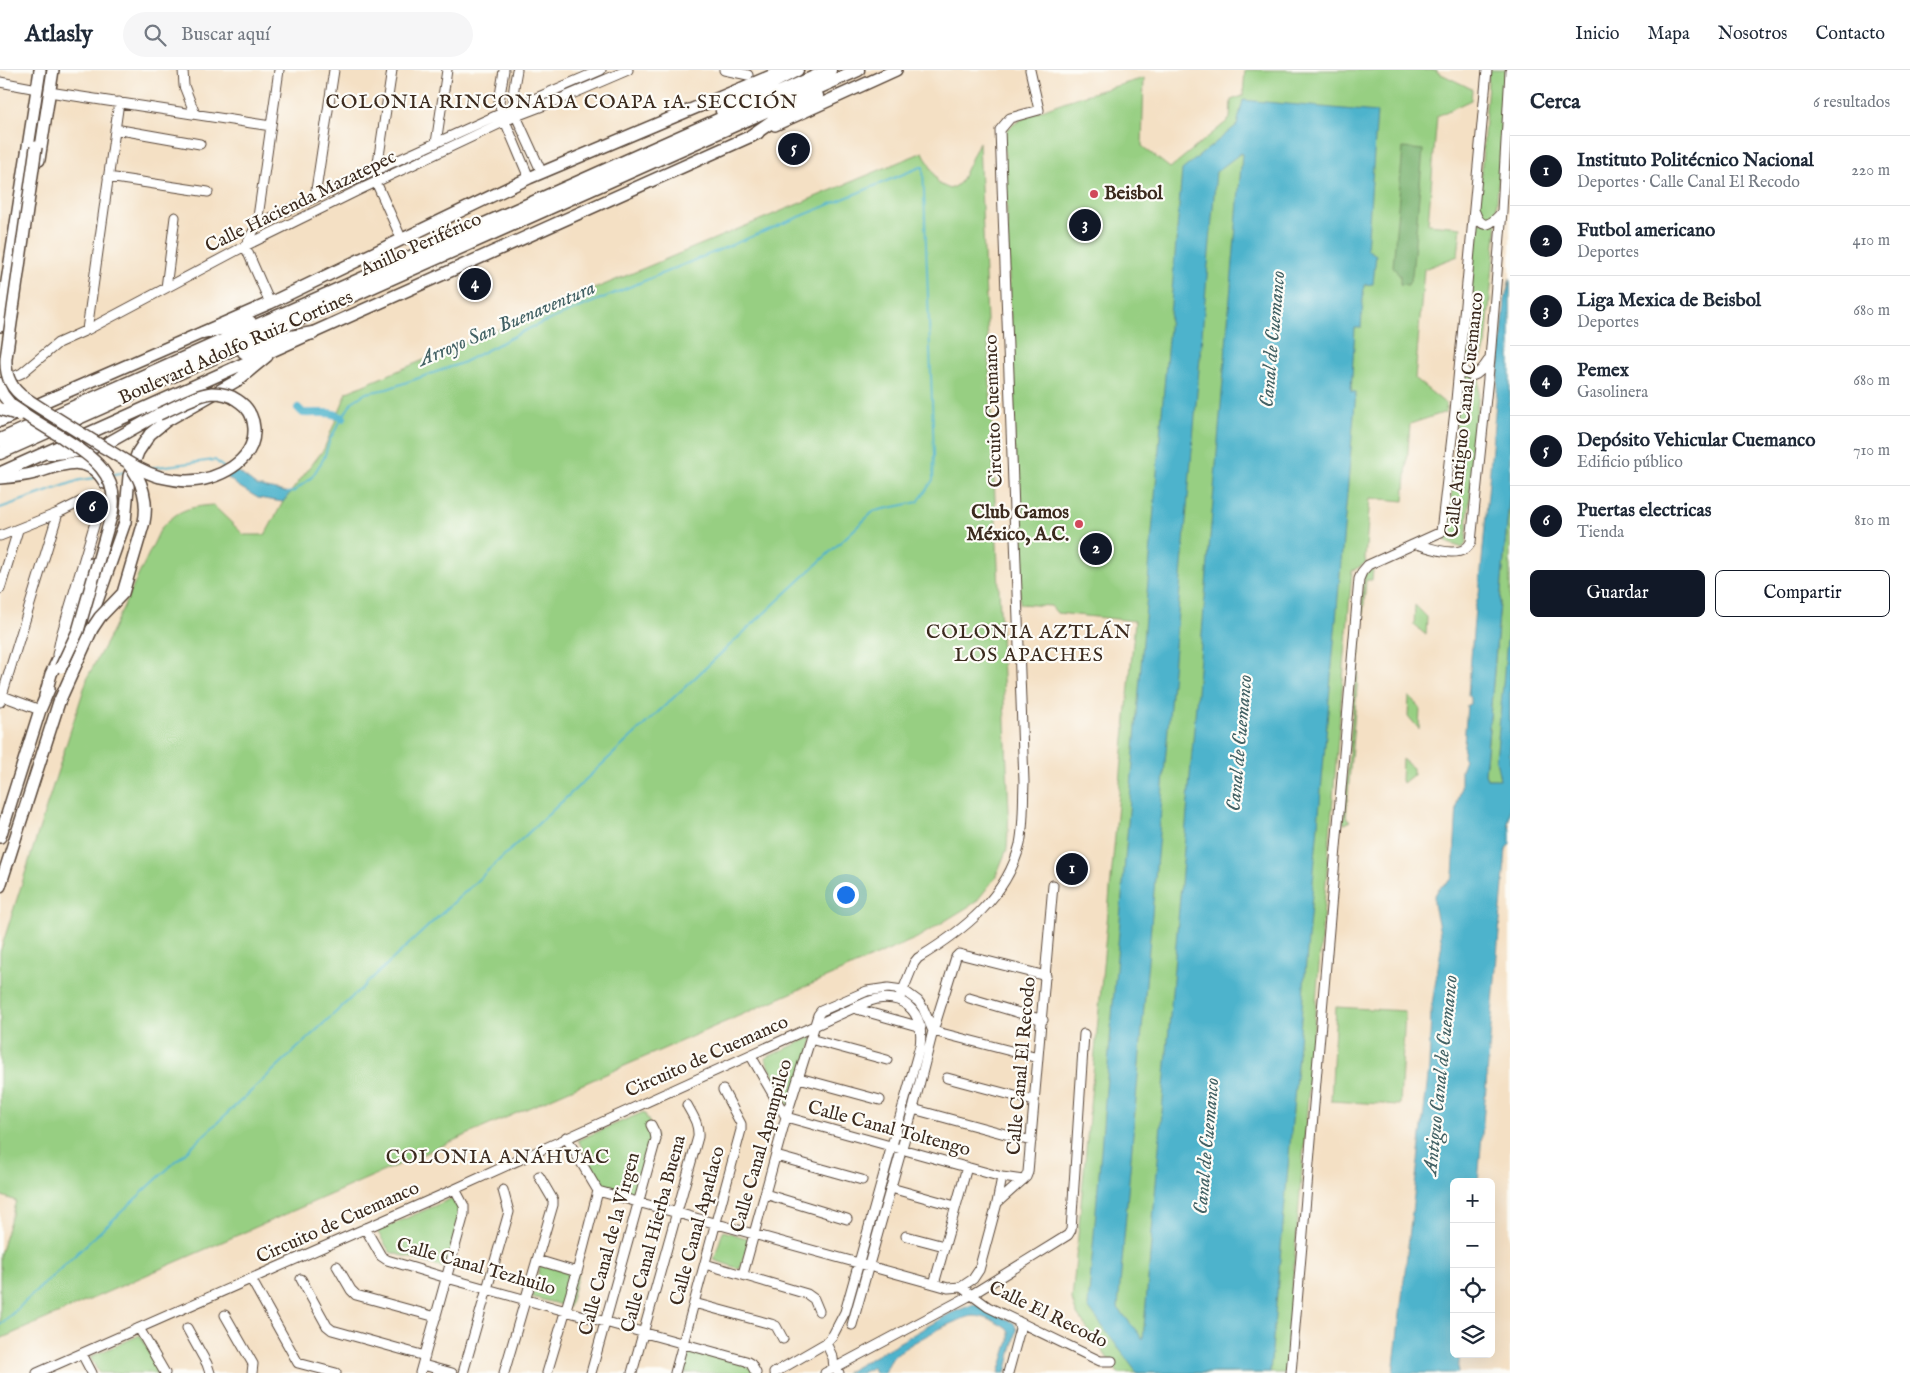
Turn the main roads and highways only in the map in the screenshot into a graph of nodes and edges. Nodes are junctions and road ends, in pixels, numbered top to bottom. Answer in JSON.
{"nodes":[{"id":1,"x":35,"y":70,"type":"edge"},
{"id":2,"x":40,"y":70,"type":"edge"},
{"id":3,"x":53,"y":70,"type":"edge"},
{"id":4,"x":785,"y":70,"type":"edge"},
{"id":5,"x":797,"y":70,"type":"edge"},
{"id":6,"x":858,"y":70,"type":"edge"},
{"id":7,"x":896,"y":70,"type":"edge"},
{"id":8,"x":830,"y":76,"type":"edge"},
{"id":9,"x":750,"y":77,"type":"edge"},
{"id":10,"x":47,"y":105,"type":"junction"},
{"id":11,"x":686,"y":134,"type":"junction"},
{"id":12,"x":751,"y":136,"type":"junction"},
{"id":13,"x":0,"y":301,"type":"edge"},
{"id":14,"x":282,"y":314,"type":"junction"},
{"id":15,"x":0,"y":326,"type":"edge"},
{"id":16,"x":313,"y":332,"type":"junction"},
{"id":17,"x":203,"y":333,"type":"junction"},
{"id":18,"x":6,"y":347,"type":"edge"},
{"id":19,"x":272,"y":351,"type":"junction"},
{"id":20,"x":203,"y":363,"type":"junction"},
{"id":21,"x":5,"y":368,"type":"edge"},
{"id":22,"x":3,"y":380,"type":"edge"},
{"id":23,"x":0,"y":389,"type":"edge"},
{"id":24,"x":0,"y":394,"type":"edge"},
{"id":25,"x":25,"y":398,"type":"junction"},
{"id":26,"x":50,"y":400,"type":"junction"},
{"id":27,"x":0,"y":409,"type":"edge"},
{"id":28,"x":0,"y":421,"type":"edge"},
{"id":29,"x":37,"y":422,"type":"junction"},
{"id":30,"x":0,"y":440,"type":"edge"},
{"id":31,"x":0,"y":453,"type":"edge"},
{"id":32,"x":41,"y":455,"type":"junction"},
{"id":33,"x":123,"y":459,"type":"junction"},
{"id":34,"x":0,"y":473,"type":"edge"},
{"id":35,"x":0,"y":478,"type":"edge"},
{"id":36,"x":92,"y":629,"type":"junction"},
{"id":37,"x":58,"y":666,"type":"junction"},
{"id":38,"x":0,"y":837,"type":"edge"},
{"id":39,"x":0,"y":886,"type":"edge"}],
"edges":[{"from":1,"to":13,"type":"main road"},
{"from":2,"to":15,"type":"main road"},
{"from":3,"to":10,"type":"main road"},
{"from":4,"to":9,"type":"main road","name":"Boulevard Adolfo Ruiz Cortines"},
{"from":5,"to":11,"type":"highway"},
{"from":6,"to":8,"type":"highway","name":"Anillo Periférico"},
{"from":7,"to":12,"type":"main road","name":"Boulevard Adolfo Ruiz Cortines"},
{"from":8,"to":11,"type":"highway","name":"Anillo Periférico"},
{"from":8,"to":12,"type":"highway"},
{"from":8,"to":20,"type":"highway","name":"Anillo Periférico"},
{"from":9,"to":17,"type":"main road","name":"Boulevard Adolfo Ruiz Cortines"},
{"from":10,"to":18,"type":"main road"},
{"from":10,"to":25,"type":"main road","bridge":true},
{"from":11,"to":14,"type":"highway","name":"Anillo Periférico"},
{"from":12,"to":16,"type":"main road","name":"Boulevard Adolfo Ruiz Cortines"},
{"from":14,"to":17,"type":"highway"},
{"from":14,"to":30,"type":"highway","name":"Anillo Periférico"},
{"from":16,"to":19,"type":"main road","name":"Boulevard Adolfo Ruiz Cortines"},
{"from":16,"to":20,"type":"highway"},
{"from":17,"to":26,"type":"main road","name":"Boulevard Adolfo Ruiz Cortines"},
{"from":18,"to":21,"type":"main road"},
{"from":19,"to":32,"type":"main road","name":"Boulevard Adolfo Ruiz Cortines"},
{"from":19,"to":36,"type":"main road","bridge":true},
{"from":20,"to":31,"type":"highway","name":"Anillo Periférico"},
{"from":21,"to":22,"type":"main road"},
{"from":22,"to":26,"type":"main road"},
{"from":23,"to":29,"type":"main road","bridge":true},
{"from":24,"to":25,"type":"main road","bridge":true},
{"from":25,"to":33,"type":"main road","bridge":true},
{"from":26,"to":28,"type":"main road","name":"Boulevard Adolfo Ruiz Cortines"},
{"from":27,"to":29,"type":"main road","bridge":true},
{"from":29,"to":37,"type":"main road","bridge":true},
{"from":32,"to":33,"type":"main road","bridge":true},
{"from":32,"to":34,"type":"main road","name":"Boulevard Adolfo Ruiz Cortines"},
{"from":33,"to":36,"type":"main road","bridge":true},
{"from":35,"to":37,"type":"main road"},
{"from":36,"to":39,"type":"main road"},
{"from":37,"to":38,"type":"main road"}]}
